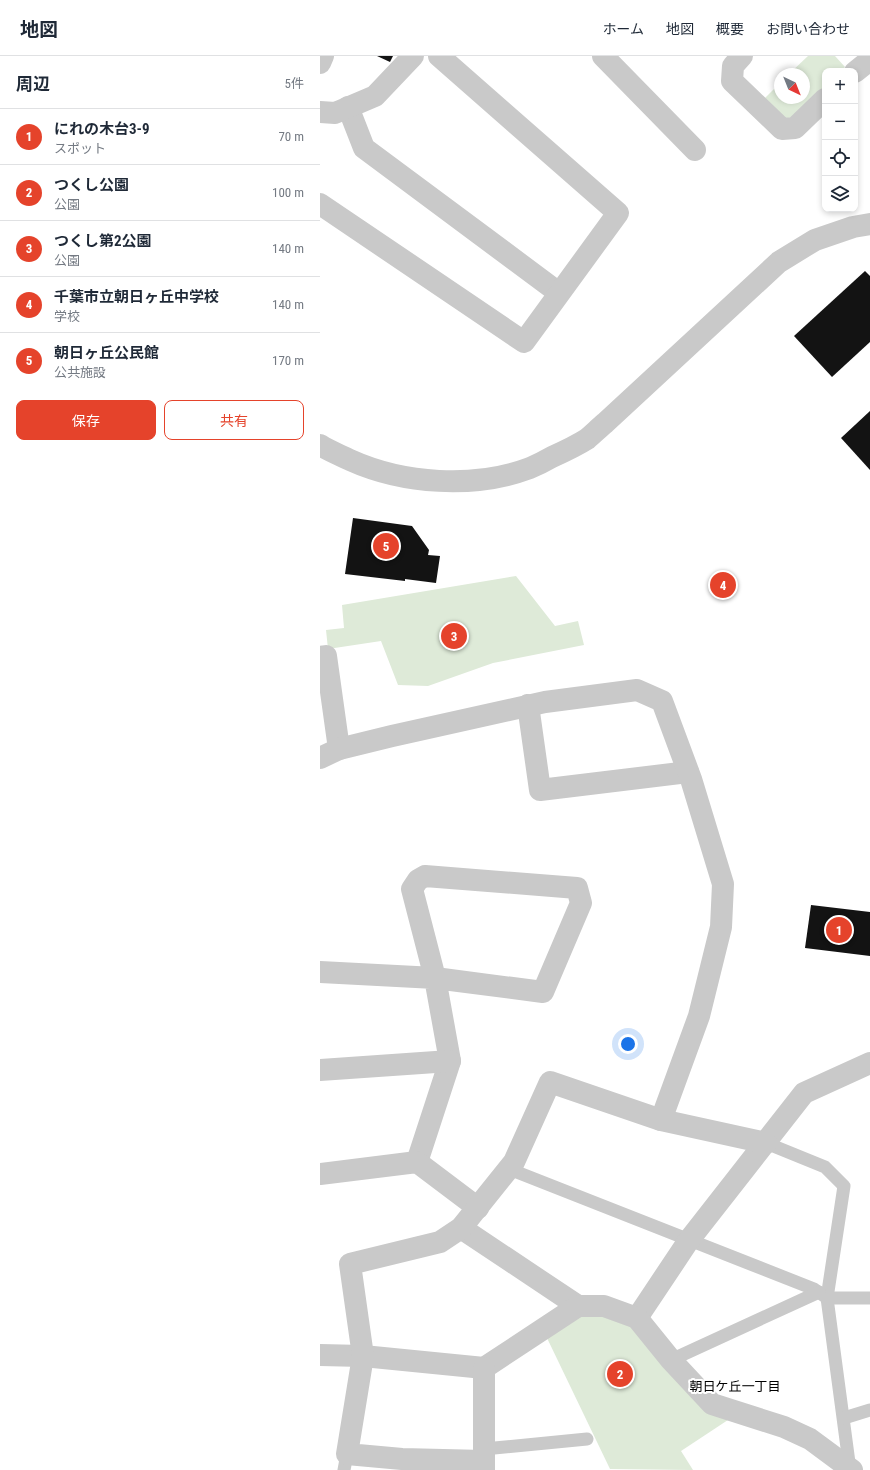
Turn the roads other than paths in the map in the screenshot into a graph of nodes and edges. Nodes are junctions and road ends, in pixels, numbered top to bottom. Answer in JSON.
{"nodes":[{"id":1,"x":323,"y":56,"type":"edge"},
{"id":2,"x":414,"y":56,"type":"edge"},
{"id":3,"x":438,"y":56,"type":"edge"},
{"id":4,"x":603,"y":56,"type":"edge"},
{"id":5,"x":742,"y":56,"type":"edge"},
{"id":6,"x":870,"y":60,"type":"edge"},
{"id":7,"x":320,"y":63,"type":"edge"},
{"id":8,"x":858,"y":70,"type":"edge"},
{"id":9,"x":822,"y":102,"type":"edge"},
{"id":10,"x":348,"y":107,"type":"junction"},
{"id":11,"x":320,"y":112,"type":"edge"},
{"id":12,"x":695,"y":150,"type":"dead end"},
{"id":13,"x":320,"y":204,"type":"edge"},
{"id":14,"x":870,"y":224,"type":"edge"},
{"id":15,"x":559,"y":293,"type":"junction"},
{"id":16,"x":320,"y":445,"type":"edge"},
{"id":17,"x":320,"y":657,"type":"edge"},
{"id":18,"x":528,"y":705,"type":"junction"},
{"id":19,"x":330,"y":753,"type":"edge"},
{"id":20,"x":688,"y":772,"type":"junction"},
{"id":21,"x":320,"y":972,"type":"edge"},
{"id":22,"x":435,"y":978,"type":"junction"},
{"id":23,"x":450,"y":1061,"type":"junction"},
{"id":24,"x":870,"y":1063,"type":"edge"},
{"id":25,"x":320,"y":1070,"type":"edge"},
{"id":26,"x":661,"y":1120,"type":"junction"},
{"id":27,"x":766,"y":1143,"type":"junction"},
{"id":28,"x":417,"y":1162,"type":"junction"},
{"id":29,"x":509,"y":1169,"type":"junction"},
{"id":30,"x":320,"y":1174,"type":"edge"},
{"id":31,"x":478,"y":1208,"type":"junction"},
{"id":32,"x":461,"y":1228,"type":"junction"},
{"id":33,"x":690,"y":1240,"type":"junction"},
{"id":34,"x":823,"y":1295,"type":"junction"},
{"id":35,"x":870,"y":1298,"type":"edge"},
{"id":36,"x":578,"y":1306,"type":"junction"},
{"id":37,"x":637,"y":1318,"type":"junction"},
{"id":38,"x":320,"y":1355,"type":"edge"},
{"id":39,"x":363,"y":1356,"type":"junction"},
{"id":40,"x":671,"y":1360,"type":"junction"},
{"id":41,"x":484,"y":1368,"type":"junction"},
{"id":42,"x":870,"y":1410,"type":"edge"},
{"id":43,"x":844,"y":1418,"type":"junction"},
{"id":44,"x":587,"y":1440,"type":"dead end"},
{"id":45,"x":484,"y":1460,"type":"edge"},
{"id":46,"x":345,"y":1462,"type":"edge"},
{"id":47,"x":404,"y":1465,"type":"edge"},
{"id":48,"x":851,"y":1470,"type":"edge"}],
"edges":[{"from":1,"to":7,"type":"street"},
{"from":2,"to":10,"type":"street"},
{"from":3,"to":15,"type":"street"},
{"from":4,"to":12,"type":"street"},
{"from":5,"to":9,"type":"street"},
{"from":6,"to":8,"type":"street"},
{"from":10,"to":11,"type":"street"},
{"from":10,"to":15,"type":"street"},
{"from":13,"to":15,"type":"street"},
{"from":14,"to":16,"type":"street"},
{"from":17,"to":19,"type":"street"},
{"from":18,"to":19,"type":"street"},
{"from":18,"to":20,"type":"street"},
{"from":18,"to":20,"type":"street"},
{"from":20,"to":26,"type":"street"},
{"from":21,"to":22,"type":"street"},
{"from":22,"to":22,"type":"street"},
{"from":22,"to":23,"type":"street"},
{"from":23,"to":25,"type":"street"},
{"from":23,"to":28,"type":"street"},
{"from":24,"to":27,"type":"street"},
{"from":26,"to":27,"type":"street"},
{"from":26,"to":29,"type":"street"},
{"from":27,"to":33,"type":"street"},
{"from":27,"to":34,"type":"lane"},
{"from":28,"to":30,"type":"street"},
{"from":28,"to":31,"type":"street"},
{"from":29,"to":31,"type":"street"},
{"from":29,"to":33,"type":"lane"},
{"from":31,"to":32,"type":"street"},
{"from":32,"to":36,"type":"street"},
{"from":32,"to":39,"type":"street"},
{"from":33,"to":34,"type":"lane"},
{"from":33,"to":37,"type":"street"},
{"from":34,"to":35,"type":"lane"},
{"from":34,"to":40,"type":"lane"},
{"from":34,"to":43,"type":"lane"},
{"from":36,"to":37,"type":"street"},
{"from":36,"to":41,"type":"street"},
{"from":37,"to":40,"type":"street"},
{"from":38,"to":39,"type":"street"},
{"from":39,"to":41,"type":"street"},
{"from":39,"to":46,"type":"street"},
{"from":40,"to":48,"type":"street"},
{"from":41,"to":45,"type":"street"},
{"from":42,"to":43,"type":"lane"},
{"from":43,"to":48,"type":"lane"},
{"from":44,"to":45,"type":"lane"},
{"from":45,"to":47,"type":"street"},
{"from":46,"to":47,"type":"street"}]}
